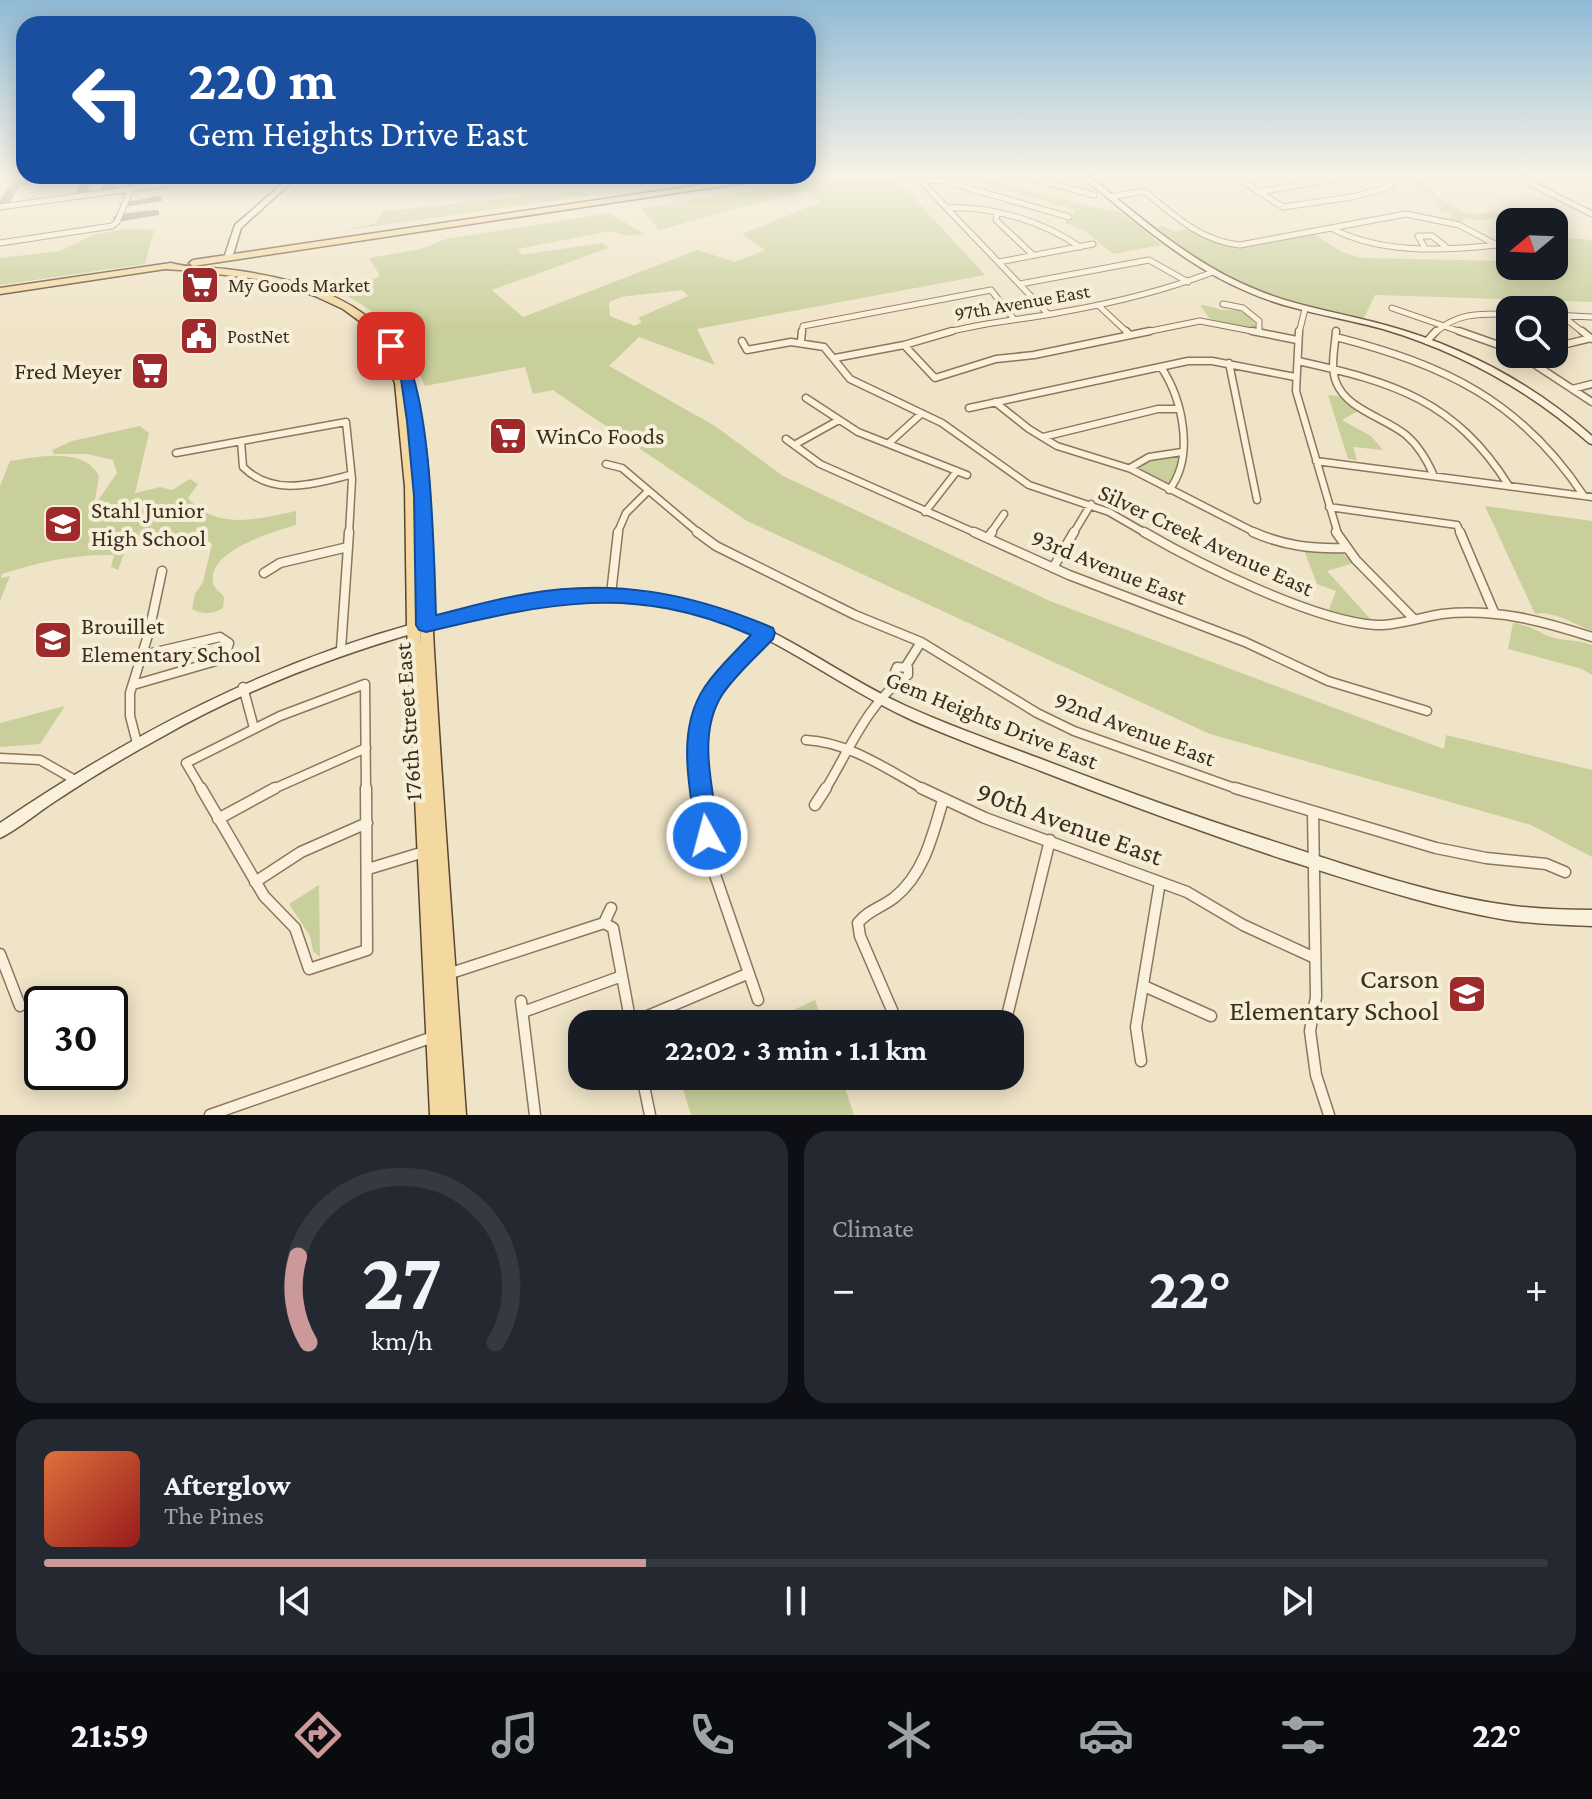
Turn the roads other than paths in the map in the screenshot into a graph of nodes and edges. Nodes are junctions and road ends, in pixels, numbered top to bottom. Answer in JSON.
{"nodes":[{"id":1,"x":107,"y":226,"type":"edge"},
{"id":2,"x":240,"y":226,"type":"edge"},
{"id":3,"x":442,"y":226,"type":"edge"},
{"id":4,"x":964,"y":226,"type":"edge"},
{"id":5,"x":1002,"y":226,"type":"edge"},
{"id":6,"x":1035,"y":226,"type":"edge"},
{"id":7,"x":1148,"y":226,"type":"edge"},
{"id":8,"x":1190,"y":226,"type":"edge"},
{"id":9,"x":1342,"y":226,"type":"edge"},
{"id":10,"x":1457,"y":226,"type":"edge"},
{"id":11,"x":1038,"y":227,"type":"joint"},
{"id":12,"x":1331,"y":228,"type":"junction"},
{"id":13,"x":0,"y":243,"type":"edge"},
{"id":14,"x":1093,"y":244,"type":"dead end"},
{"id":15,"x":1424,"y":246,"type":"junction"},
{"id":16,"x":1445,"y":246,"type":"junction"},
{"id":17,"x":303,"y":247,"type":"junction"},
{"id":18,"x":1080,"y":247,"type":"junction"},
{"id":19,"x":1033,"y":255,"type":"junction"},
{"id":20,"x":228,"y":258,"type":"junction"},
{"id":21,"x":999,"y":262,"type":"junction"},
{"id":22,"x":165,"y":267,"type":"junction"},
{"id":23,"x":1213,"y":272,"type":"junction"},
{"id":24,"x":231,"y":273,"type":"junction"},
{"id":25,"x":262,"y":280,"type":"junction"},
{"id":26,"x":1188,"y":282,"type":"junction"},
{"id":27,"x":1020,"y":284,"type":"junction"},
{"id":28,"x":299,"y":289,"type":"junction"},
{"id":29,"x":0,"y":291,"type":"edge"},
{"id":30,"x":319,"y":297,"type":"junction"},
{"id":31,"x":1223,"y":304,"type":"dead end"},
{"id":32,"x":1098,"y":305,"type":"junction"},
{"id":33,"x":352,"y":308,"type":"junction"},
{"id":34,"x":1392,"y":308,"type":"dead end"},
{"id":35,"x":1305,"y":309,"type":"junction"},
{"id":36,"x":1048,"y":314,"type":"junction"},
{"id":37,"x":1496,"y":314,"type":"edge"},
{"id":38,"x":1568,"y":316,"type":"edge"},
{"id":39,"x":1592,"y":317,"type":"edge"},
{"id":40,"x":1013,"y":318,"type":"junction"},
{"id":41,"x":1568,"y":322,"type":"edge"},
{"id":42,"x":1441,"y":324,"type":"junction"},
{"id":43,"x":1259,"y":332,"type":"junction"},
{"id":44,"x":1130,"y":335,"type":"junction"},
{"id":45,"x":1591,"y":338,"type":"edge"},
{"id":46,"x":1297,"y":340,"type":"junction"},
{"id":47,"x":742,"y":341,"type":"dead end"},
{"id":48,"x":801,"y":341,"type":"junction"},
{"id":49,"x":1427,"y":341,"type":"junction"},
{"id":50,"x":1496,"y":344,"type":"edge"},
{"id":51,"x":1568,"y":344,"type":"edge"},
{"id":52,"x":904,"y":345,"type":"junction"},
{"id":53,"x":835,"y":358,"type":"junction"},
{"id":54,"x":1298,"y":361,"type":"junction"},
{"id":55,"x":1229,"y":363,"type":"junction"},
{"id":56,"x":1161,"y":367,"type":"junction"},
{"id":57,"x":1335,"y":368,"type":"junction"},
{"id":58,"x":1541,"y":368,"type":"edge"},
{"id":59,"x":1295,"y":377,"type":"junction"},
{"id":60,"x":1592,"y":384,"type":"edge"},
{"id":61,"x":1572,"y":389,"type":"junction"},
{"id":62,"x":806,"y":398,"type":"dead end"},
{"id":63,"x":995,"y":402,"type":"junction"},
{"id":64,"x":1592,"y":402,"type":"edge"},
{"id":65,"x":969,"y":408,"type":"dead end"},
{"id":66,"x":1177,"y":409,"type":"junction"},
{"id":67,"x":921,"y":414,"type":"junction"},
{"id":68,"x":839,"y":420,"type":"junction"},
{"id":69,"x":1043,"y":437,"type":"junction"},
{"id":70,"x":786,"y":439,"type":"dead end"},
{"id":71,"x":241,"y":441,"type":"junction"},
{"id":72,"x":1592,"y":441,"type":"edge"},
{"id":73,"x":889,"y":443,"type":"junction"},
{"id":74,"x":794,"y":445,"type":"junction"},
{"id":75,"x":1182,"y":452,"type":"junction"},
{"id":76,"x":176,"y":453,"type":"dead end"},
{"id":77,"x":1316,"y":461,"type":"junction"},
{"id":78,"x":606,"y":464,"type":"dead end"},
{"id":79,"x":1130,"y":468,"type":"junction"},
{"id":80,"x":957,"y":471,"type":"junction"},
{"id":81,"x":350,"y":475,"type":"junction"},
{"id":82,"x":967,"y":475,"type":"dead end"},
{"id":83,"x":1434,"y":476,"type":"junction"},
{"id":84,"x":1509,"y":486,"type":"junction"},
{"id":85,"x":1169,"y":490,"type":"junction"},
{"id":86,"x":648,"y":491,"type":"junction"},
{"id":87,"x":1588,"y":496,"type":"edge"},
{"id":88,"x":1257,"y":500,"type":"dead end"},
{"id":89,"x":1091,"y":504,"type":"junction"},
{"id":90,"x":1329,"y":507,"type":"junction"},
{"id":91,"x":925,"y":512,"type":"junction"},
{"id":92,"x":1004,"y":514,"type":"dead end"},
{"id":93,"x":988,"y":538,"type":"junction"},
{"id":94,"x":348,"y":547,"type":"junction"},
{"id":95,"x":1346,"y":548,"type":"junction"},
{"id":96,"x":1053,"y":568,"type":"junction"},
{"id":97,"x":162,"y":571,"type":"dead end"},
{"id":98,"x":264,"y":573,"type":"dead end"},
{"id":99,"x":611,"y":594,"type":"junction"},
{"id":100,"x":1494,"y":612,"type":"junction"},
{"id":101,"x":1414,"y":619,"type":"junction"},
{"id":102,"x":419,"y":626,"type":"junction"},
{"id":103,"x":766,"y":633,"type":"junction"},
{"id":104,"x":1592,"y":637,"type":"edge"},
{"id":105,"x":921,"y":642,"type":"junction"},
{"id":106,"x":341,"y":649,"type":"junction"},
{"id":107,"x":143,"y":655,"type":"junction"},
{"id":108,"x":133,"y":685,"type":"junction"},
{"id":109,"x":243,"y":687,"type":"junction"},
{"id":110,"x":881,"y":700,"type":"junction"},
{"id":111,"x":1427,"y":711,"type":"dead end"},
{"id":112,"x":254,"y":728,"type":"junction"},
{"id":113,"x":806,"y":740,"type":"dead end"},
{"id":114,"x":137,"y":743,"type":"junction"},
{"id":115,"x":366,"y":748,"type":"junction"},
{"id":116,"x":848,"y":749,"type":"junction"},
{"id":117,"x":0,"y":758,"type":"edge"},
{"id":118,"x":75,"y":780,"type":"junction"},
{"id":119,"x":943,"y":800,"type":"junction"},
{"id":120,"x":815,"y":805,"type":"dead end"},
{"id":121,"x":1313,"y":812,"type":"junction"},
{"id":122,"x":218,"y":819,"type":"junction"},
{"id":123,"x":367,"y":823,"type":"junction"},
{"id":124,"x":0,"y":831,"type":"edge"},
{"id":125,"x":1050,"y":840,"type":"junction"},
{"id":126,"x":424,"y":852,"type":"junction"},
{"id":127,"x":1314,"y":861,"type":"junction"},
{"id":128,"x":368,"y":869,"type":"junction"},
{"id":129,"x":1565,"y":872,"type":"dead end"},
{"id":130,"x":255,"y":882,"type":"junction"},
{"id":131,"x":1160,"y":882,"type":"junction"},
{"id":132,"x":426,"y":888,"type":"junction"},
{"id":133,"x":611,"y":908,"type":"dead end"},
{"id":134,"x":1592,"y":918,"type":"edge"},
{"id":135,"x":604,"y":923,"type":"junction"},
{"id":136,"x":0,"y":954,"type":"edge"},
{"id":137,"x":1315,"y":958,"type":"junction"},
{"id":138,"x":448,"y":974,"type":"junction"},
{"id":139,"x":747,"y":974,"type":"junction"},
{"id":140,"x":622,"y":976,"type":"junction"},
{"id":141,"x":1144,"y":986,"type":"junction"},
{"id":142,"x":758,"y":1000,"type":"dead end"},
{"id":143,"x":20,"y":1006,"type":"dead end"},
{"id":144,"x":628,"y":1010,"type":"edge"},
{"id":145,"x":663,"y":1010,"type":"edge"},
{"id":146,"x":892,"y":1010,"type":"edge"},
{"id":147,"x":1008,"y":1010,"type":"edge"},
{"id":148,"x":1211,"y":1016,"type":"dead end"},
{"id":149,"x":435,"y":1036,"type":"junction"},
{"id":150,"x":1141,"y":1061,"type":"dead end"},
{"id":151,"x":645,"y":1090,"type":"edge"},
{"id":152,"x":210,"y":1115,"type":"edge"},
{"id":153,"x":439,"y":1115,"type":"edge"},
{"id":154,"x":448,"y":1115,"type":"edge"},
{"id":155,"x":457,"y":1115,"type":"edge"},
{"id":156,"x":535,"y":1115,"type":"edge"},
{"id":157,"x":650,"y":1115,"type":"edge"},
{"id":158,"x":1329,"y":1115,"type":"edge"}],
"edges":[{"from":1,"to":13,"type":"street"},
{"from":2,"to":20,"type":"street"},
{"from":3,"to":17,"type":"main road"},
{"from":4,"to":21,"type":"street"},
{"from":5,"to":19,"type":"street"},
{"from":6,"to":11,"type":"street"},
{"from":7,"to":23,"type":"street"},
{"from":8,"to":12,"type":"street"},
{"from":9,"to":12,"type":"street"},
{"from":10,"to":16,"type":"street"},
{"from":11,"to":18,"type":"street"},
{"from":12,"to":15,"type":"street"},
{"from":14,"to":18,"type":"street"},
{"from":15,"to":16,"type":"street"},
{"from":15,"to":16,"type":"street"},
{"from":17,"to":20,"type":"main road"},
{"from":17,"to":25,"type":"main road"},
{"from":18,"to":19,"type":"street"},
{"from":19,"to":21,"type":"street"},
{"from":20,"to":22,"type":"main road"},
{"from":20,"to":24,"type":"main road"},
{"from":21,"to":27,"type":"street"},
{"from":22,"to":24,"type":"main road","name":"176th Street East"},
{"from":22,"to":29,"type":"main road"},
{"from":23,"to":26,"type":"street","name":"97th Avenue East"},
{"from":23,"to":35,"type":"street"},
{"from":24,"to":25,"type":"main road","name":"176th Street East"},
{"from":25,"to":28,"type":"main road","name":"176th Street East"},
{"from":26,"to":27,"type":"street"},
{"from":26,"to":32,"type":"street","name":"97th Avenue East"},
{"from":27,"to":36,"type":"street"},
{"from":28,"to":30,"type":"main road","name":"176th Street East"},
{"from":28,"to":33,"type":"main road","name":"176th Street East"},
{"from":30,"to":33,"type":"main road"},
{"from":30,"to":102,"type":"main road","name":"176th Street East"},
{"from":31,"to":43,"type":"street"},
{"from":32,"to":36,"type":"street","name":"97th Avenue East"},
{"from":32,"to":44,"type":"street"},
{"from":33,"to":102,"type":"main road","name":"176th Street East"},
{"from":34,"to":42,"type":"street"},
{"from":35,"to":46,"type":"street"},
{"from":35,"to":49,"type":"street"},
{"from":36,"to":40,"type":"street","name":"97th Avenue East"},
{"from":37,"to":42,"type":"street"},
{"from":38,"to":39,"type":"street"},
{"from":40,"to":48,"type":"street"},
{"from":40,"to":52,"type":"street","name":"97th Avenue East"},
{"from":41,"to":45,"type":"street"},
{"from":42,"to":49,"type":"street"},
{"from":42,"to":50,"type":"street"},
{"from":43,"to":44,"type":"street"},
{"from":43,"to":46,"type":"street"},
{"from":44,"to":52,"type":"street"},
{"from":45,"to":51,"type":"street"},
{"from":46,"to":54,"type":"street"},
{"from":47,"to":48,"type":"street"},
{"from":48,"to":53,"type":"street","name":"Silver Creek Avenue East"},
{"from":49,"to":72,"type":"street"},
{"from":52,"to":53,"type":"street","name":"97th Avenue East"},
{"from":53,"to":67,"type":"street","name":"Silver Creek Avenue East"},
{"from":54,"to":57,"type":"street"},
{"from":54,"to":59,"type":"street"},
{"from":55,"to":56,"type":"street"},
{"from":55,"to":59,"type":"street"},
{"from":55,"to":88,"type":"street"},
{"from":56,"to":63,"type":"street"},
{"from":56,"to":66,"type":"street"},
{"from":57,"to":83,"type":"street"},
{"from":57,"to":84,"type":"street"},
{"from":57,"to":87,"type":"street"},
{"from":58,"to":61,"type":"street"},
{"from":59,"to":77,"type":"street"},
{"from":60,"to":61,"type":"street"},
{"from":61,"to":64,"type":"street"},
{"from":62,"to":68,"type":"street"},
{"from":63,"to":65,"type":"street"},
{"from":63,"to":69,"type":"street"},
{"from":66,"to":69,"type":"street"},
{"from":66,"to":75,"type":"street"},
{"from":67,"to":73,"type":"street"},
{"from":67,"to":89,"type":"street","name":"Silver Creek Avenue East"},
{"from":68,"to":73,"type":"street"},
{"from":68,"to":74,"type":"street"},
{"from":69,"to":79,"type":"street"},
{"from":70,"to":74,"type":"street","name":"93rd Avenue East"},
{"from":71,"to":76,"type":"street"},
{"from":71,"to":81,"type":"street"},
{"from":71,"to":81,"type":"street"},
{"from":73,"to":80,"type":"street"},
{"from":74,"to":91,"type":"street","name":"93rd Avenue East"},
{"from":75,"to":79,"type":"street"},
{"from":75,"to":85,"type":"street"},
{"from":77,"to":83,"type":"street"},
{"from":77,"to":90,"type":"street"},
{"from":78,"to":86,"type":"street","name":"92nd Avenue East"},
{"from":79,"to":85,"type":"street"},
{"from":80,"to":82,"type":"street"},
{"from":80,"to":91,"type":"street"},
{"from":81,"to":94,"type":"street"},
{"from":83,"to":84,"type":"street"},
{"from":84,"to":87,"type":"street"},
{"from":85,"to":95,"type":"street"},
{"from":86,"to":99,"type":"street"},
{"from":86,"to":105,"type":"street","name":"92nd Avenue East"},
{"from":89,"to":96,"type":"street"},
{"from":89,"to":101,"type":"street","name":"Silver Creek Avenue East"},
{"from":90,"to":95,"type":"street"},
{"from":90,"to":100,"type":"street"},
{"from":91,"to":93,"type":"street","name":"93rd Avenue East"},
{"from":92,"to":93,"type":"street"},
{"from":93,"to":96,"type":"street","name":"93rd Avenue East"},
{"from":94,"to":98,"type":"street"},
{"from":94,"to":106,"type":"street"},
{"from":95,"to":101,"type":"street"},
{"from":96,"to":111,"type":"street","name":"93rd Avenue East"},
{"from":97,"to":107,"type":"street"},
{"from":99,"to":102,"type":"street","name":"Gem Heights Drive East"},
{"from":99,"to":103,"type":"street","name":"Gem Heights Drive East"},
{"from":100,"to":101,"type":"street","name":"Silver Creek Avenue East"},
{"from":100,"to":104,"type":"street","name":"Silver Creek Avenue East"},
{"from":102,"to":106,"type":"street","name":"Gem Heights Drive East"},
{"from":102,"to":126,"type":"main road","name":"176th Street East"},
{"from":102,"to":138,"type":"main road","name":"176th Street East"},
{"from":103,"to":110,"type":"street","name":"Gem Heights Drive East"},
{"from":103,"to":139,"type":"street"},
{"from":105,"to":110,"type":"street"},
{"from":105,"to":121,"type":"street","name":"92nd Avenue East"},
{"from":106,"to":109,"type":"street","name":"Gem Heights Drive East"},
{"from":107,"to":108,"type":"street"},
{"from":107,"to":108,"type":"street"},
{"from":108,"to":114,"type":"street"},
{"from":109,"to":112,"type":"street"},
{"from":109,"to":114,"type":"street","name":"Gem Heights Drive East"},
{"from":110,"to":116,"type":"street"},
{"from":110,"to":127,"type":"street","name":"Gem Heights Drive East"},
{"from":112,"to":115,"type":"street"},
{"from":112,"to":122,"type":"street"},
{"from":113,"to":116,"type":"street","name":"90th Avenue East"},
{"from":114,"to":118,"type":"street","name":"Gem Heights Drive East"},
{"from":115,"to":122,"type":"street"},
{"from":115,"to":123,"type":"street"},
{"from":116,"to":119,"type":"street","name":"90th Avenue East"},
{"from":116,"to":120,"type":"street"},
{"from":117,"to":118,"type":"street"},
{"from":118,"to":124,"type":"street","name":"Gem Heights Drive East"},
{"from":119,"to":125,"type":"street","name":"90th Avenue East"},
{"from":119,"to":146,"type":"street"},
{"from":121,"to":127,"type":"street"},
{"from":121,"to":129,"type":"street","name":"92nd Avenue East"},
{"from":122,"to":130,"type":"street"},
{"from":123,"to":128,"type":"street"},
{"from":123,"to":130,"type":"street"},
{"from":125,"to":131,"type":"street","name":"90th Avenue East"},
{"from":125,"to":147,"type":"street"},
{"from":126,"to":128,"type":"street"},
{"from":126,"to":132,"type":"main road","name":"176th Street East"},
{"from":127,"to":134,"type":"street","name":"Gem Heights Drive East"},
{"from":127,"to":137,"type":"street"},
{"from":128,"to":130,"type":"street"},
{"from":131,"to":137,"type":"street","name":"90th Avenue East"},
{"from":131,"to":141,"type":"street"},
{"from":132,"to":138,"type":"main road"},
{"from":132,"to":149,"type":"main road","name":"176th Street East"},
{"from":133,"to":135,"type":"street"},
{"from":135,"to":138,"type":"street"},
{"from":135,"to":140,"type":"street"},
{"from":136,"to":143,"type":"street"},
{"from":137,"to":158,"type":"street"},
{"from":138,"to":155,"type":"main road","name":"176th Street East"},
{"from":139,"to":142,"type":"street"},
{"from":139,"to":145,"type":"street"},
{"from":140,"to":144,"type":"street"},
{"from":140,"to":156,"type":"street"},
{"from":141,"to":148,"type":"street"},
{"from":141,"to":150,"type":"street"},
{"from":149,"to":152,"type":"street"},
{"from":149,"to":153,"type":"main road","name":"176th Street East"},
{"from":149,"to":154,"type":"main road"},
{"from":151,"to":157,"type":"street"}]}
